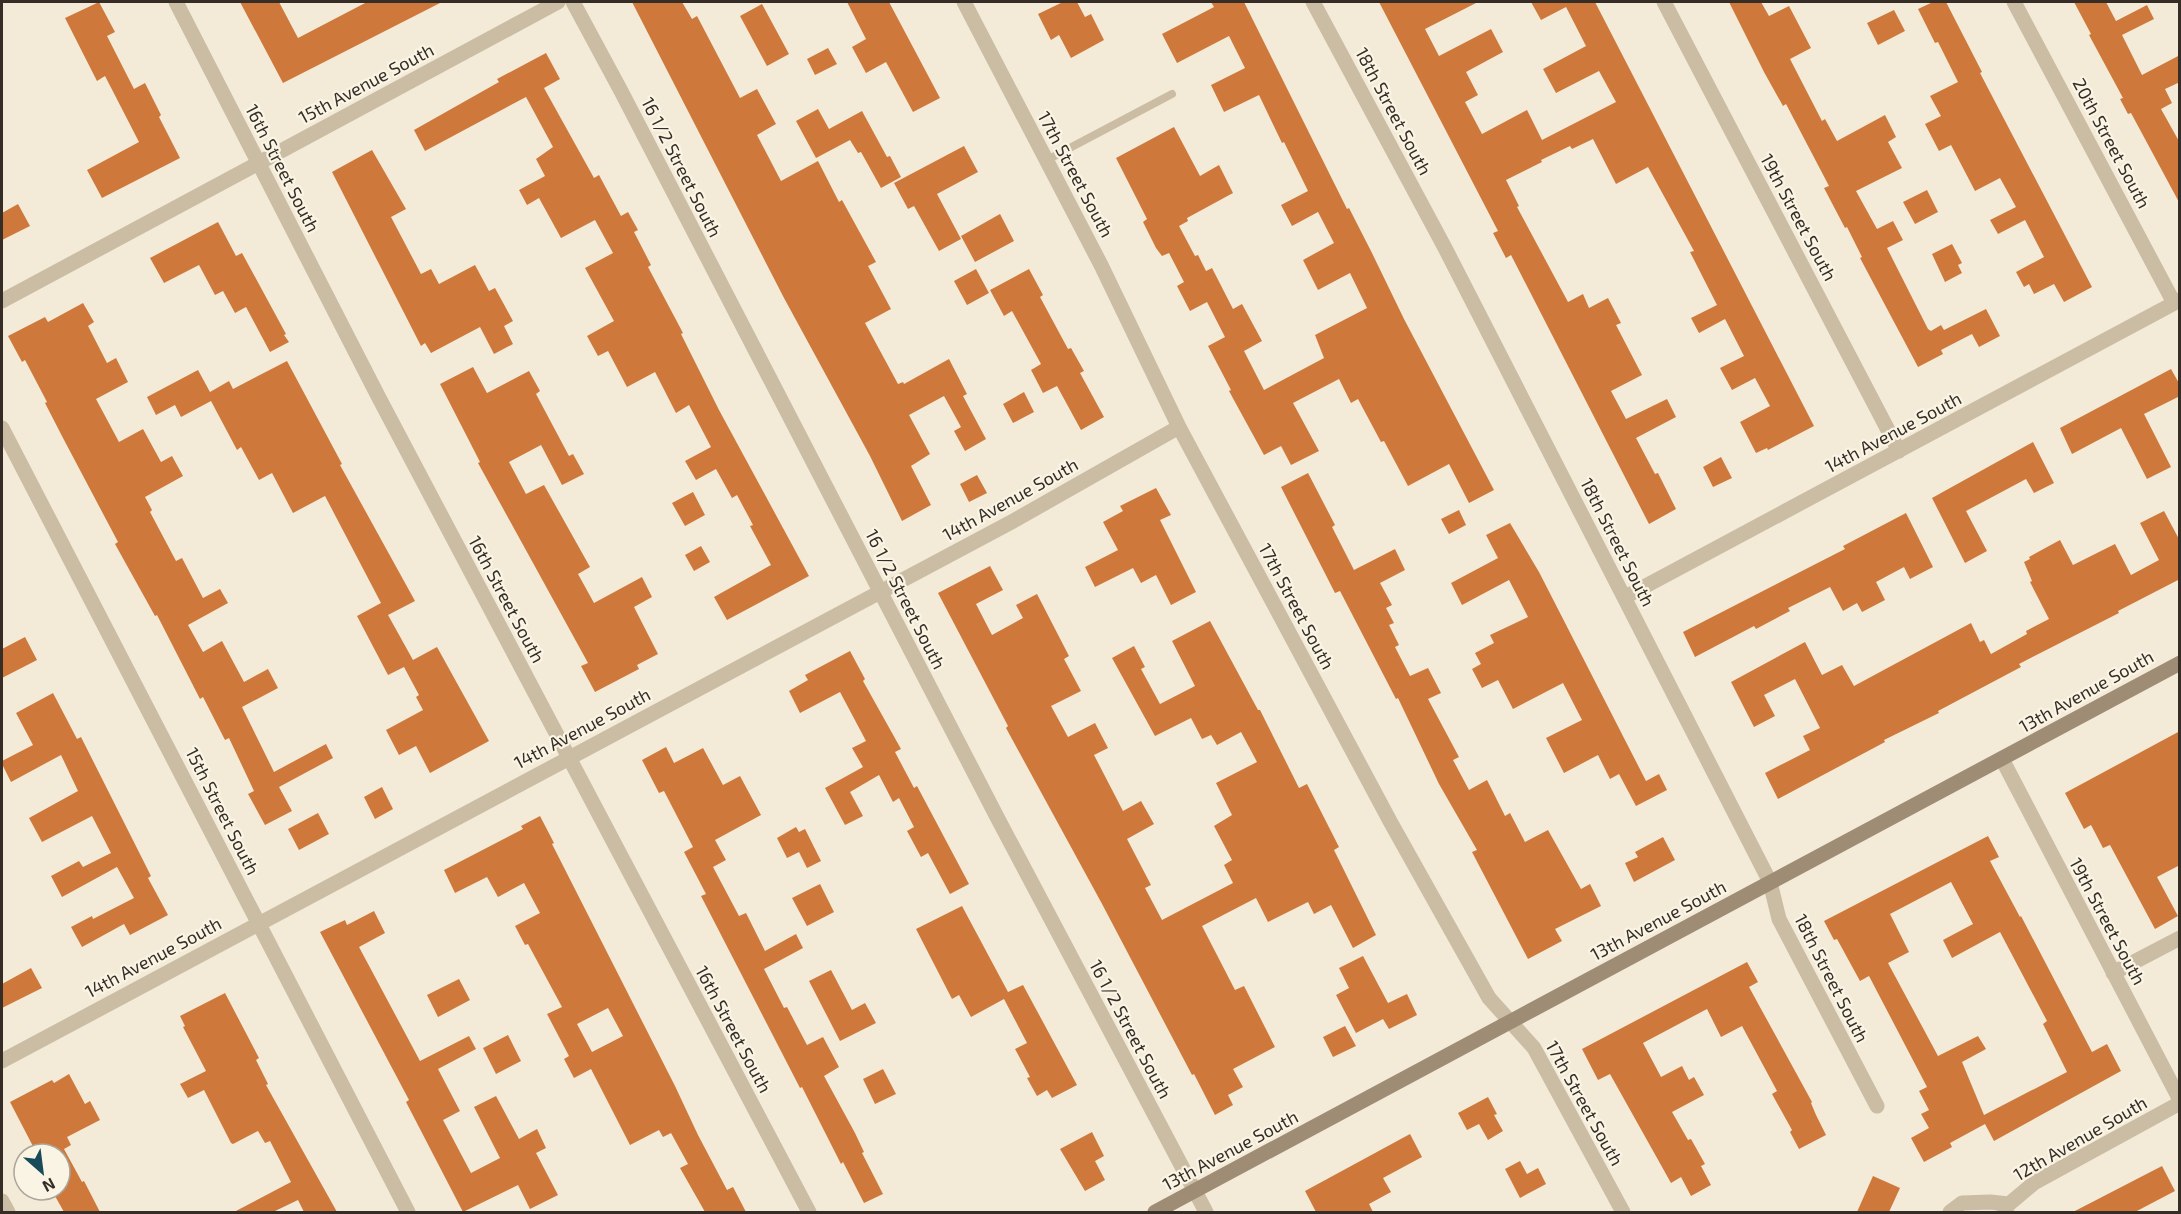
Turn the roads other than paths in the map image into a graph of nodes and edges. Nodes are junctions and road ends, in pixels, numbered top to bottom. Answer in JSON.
{"nodes":[{"id":1,"x":176,"y":2,"type":"edge"},
{"id":2,"x":558,"y":2,"type":"edge"},
{"id":3,"x":573,"y":2,"type":"edge"},
{"id":4,"x":964,"y":2,"type":"edge"},
{"id":5,"x":1313,"y":2,"type":"edge"},
{"id":6,"x":1664,"y":2,"type":"edge"},
{"id":7,"x":2014,"y":2,"type":"edge"},
{"id":8,"x":1172,"y":94,"type":"dead end"},
{"id":9,"x":1047,"y":160,"type":"junction"},
{"id":10,"x":258,"y":162,"type":"junction"},
{"id":11,"x":2,"y":301,"type":"edge"},
{"id":12,"x":2177,"y":301,"type":"edge"},
{"id":13,"x":1179,"y":427,"type":"junction"},
{"id":14,"x":2,"y":428,"type":"edge"},
{"id":15,"x":1899,"y":451,"type":"junction"},
{"id":16,"x":880,"y":591,"type":"junction"},
{"id":17,"x":1625,"y":597,"type":"junction"},
{"id":18,"x":2180,"y":663,"type":"edge"},
{"id":19,"x":568,"y":757,"type":"junction"},
{"id":20,"x":2002,"y":759,"type":"junction"},
{"id":21,"x":1770,"y":882,"type":"junction"},
{"id":22,"x":258,"y":922,"type":"junction"},
{"id":23,"x":2180,"y":938,"type":"edge"},
{"id":24,"x":2113,"y":973,"type":"junction"},
{"id":25,"x":1511,"y":1021,"type":"junction"},
{"id":26,"x":2,"y":1061,"type":"edge"},
{"id":27,"x":2180,"y":1102,"type":"edge"},
{"id":28,"x":1877,"y":1106,"type":"dead end"},
{"id":29,"x":1194,"y":1191,"type":"junction"},
{"id":30,"x":2,"y":1201,"type":"edge"},
{"id":31,"x":2006,"y":1208,"type":"edge"},
{"id":32,"x":8,"y":1212,"type":"edge"},
{"id":33,"x":408,"y":1212,"type":"edge"},
{"id":34,"x":809,"y":1212,"type":"edge"},
{"id":35,"x":1155,"y":1212,"type":"edge"},
{"id":36,"x":1206,"y":1212,"type":"edge"},
{"id":37,"x":1623,"y":1212,"type":"edge"},
{"id":38,"x":1950,"y":1212,"type":"edge"}],
"edges":[{"from":1,"to":10,"type":"street","name":"16th Street South"},
{"from":2,"to":10,"type":"street","name":"15th Avenue South"},
{"from":3,"to":16,"type":"street","name":"16 1/2 Street South"},
{"from":4,"to":9,"type":"street","name":"17th Street South"},
{"from":5,"to":17,"type":"street","name":"18th Street South"},
{"from":6,"to":15,"type":"street","name":"19th Street South"},
{"from":7,"to":12,"type":"street","name":"20th Street South"},
{"from":8,"to":9,"type":"lane"},
{"from":9,"to":13,"type":"street","name":"17th Street South"},
{"from":10,"to":11,"type":"street","name":"15th Avenue South"},
{"from":10,"to":19,"type":"street","name":"16th Street South"},
{"from":12,"to":15,"type":"street","name":"14th Avenue South"},
{"from":13,"to":16,"type":"street","name":"14th Avenue South"},
{"from":13,"to":25,"type":"street","name":"17th Street South"},
{"from":14,"to":22,"type":"street","name":"15th Street South"},
{"from":15,"to":17,"type":"street","name":"14th Avenue South"},
{"from":16,"to":19,"type":"street","name":"14th Avenue South"},
{"from":16,"to":29,"type":"street","name":"16 1/2 Street South"},
{"from":17,"to":21,"type":"street","name":"18th Street South"},
{"from":18,"to":20,"type":"main road","name":"13th Avenue South"},
{"from":19,"to":22,"type":"street","name":"14th Avenue South"},
{"from":19,"to":34,"type":"street","name":"16th Street South"},
{"from":20,"to":21,"type":"main road","name":"13th Avenue South"},
{"from":20,"to":24,"type":"street","name":"19th Street South"},
{"from":21,"to":25,"type":"main road","name":"13th Avenue South"},
{"from":21,"to":28,"type":"street","name":"18th Street South"},
{"from":22,"to":26,"type":"street","name":"14th Avenue South"},
{"from":22,"to":33,"type":"street","name":"15th Street South"},
{"from":23,"to":24,"type":"street"},
{"from":24,"to":27,"type":"street","name":"19th Street South"},
{"from":25,"to":29,"type":"main road","name":"13th Avenue South"},
{"from":25,"to":37,"type":"street","name":"17th Street South"},
{"from":27,"to":31,"type":"street","name":"12th Avenue South"},
{"from":29,"to":35,"type":"main road","name":"13th Avenue South"},
{"from":29,"to":36,"type":"street","name":"16 1/2 Street South"},
{"from":30,"to":32,"type":"street"},
{"from":31,"to":38,"type":"street"}]}
